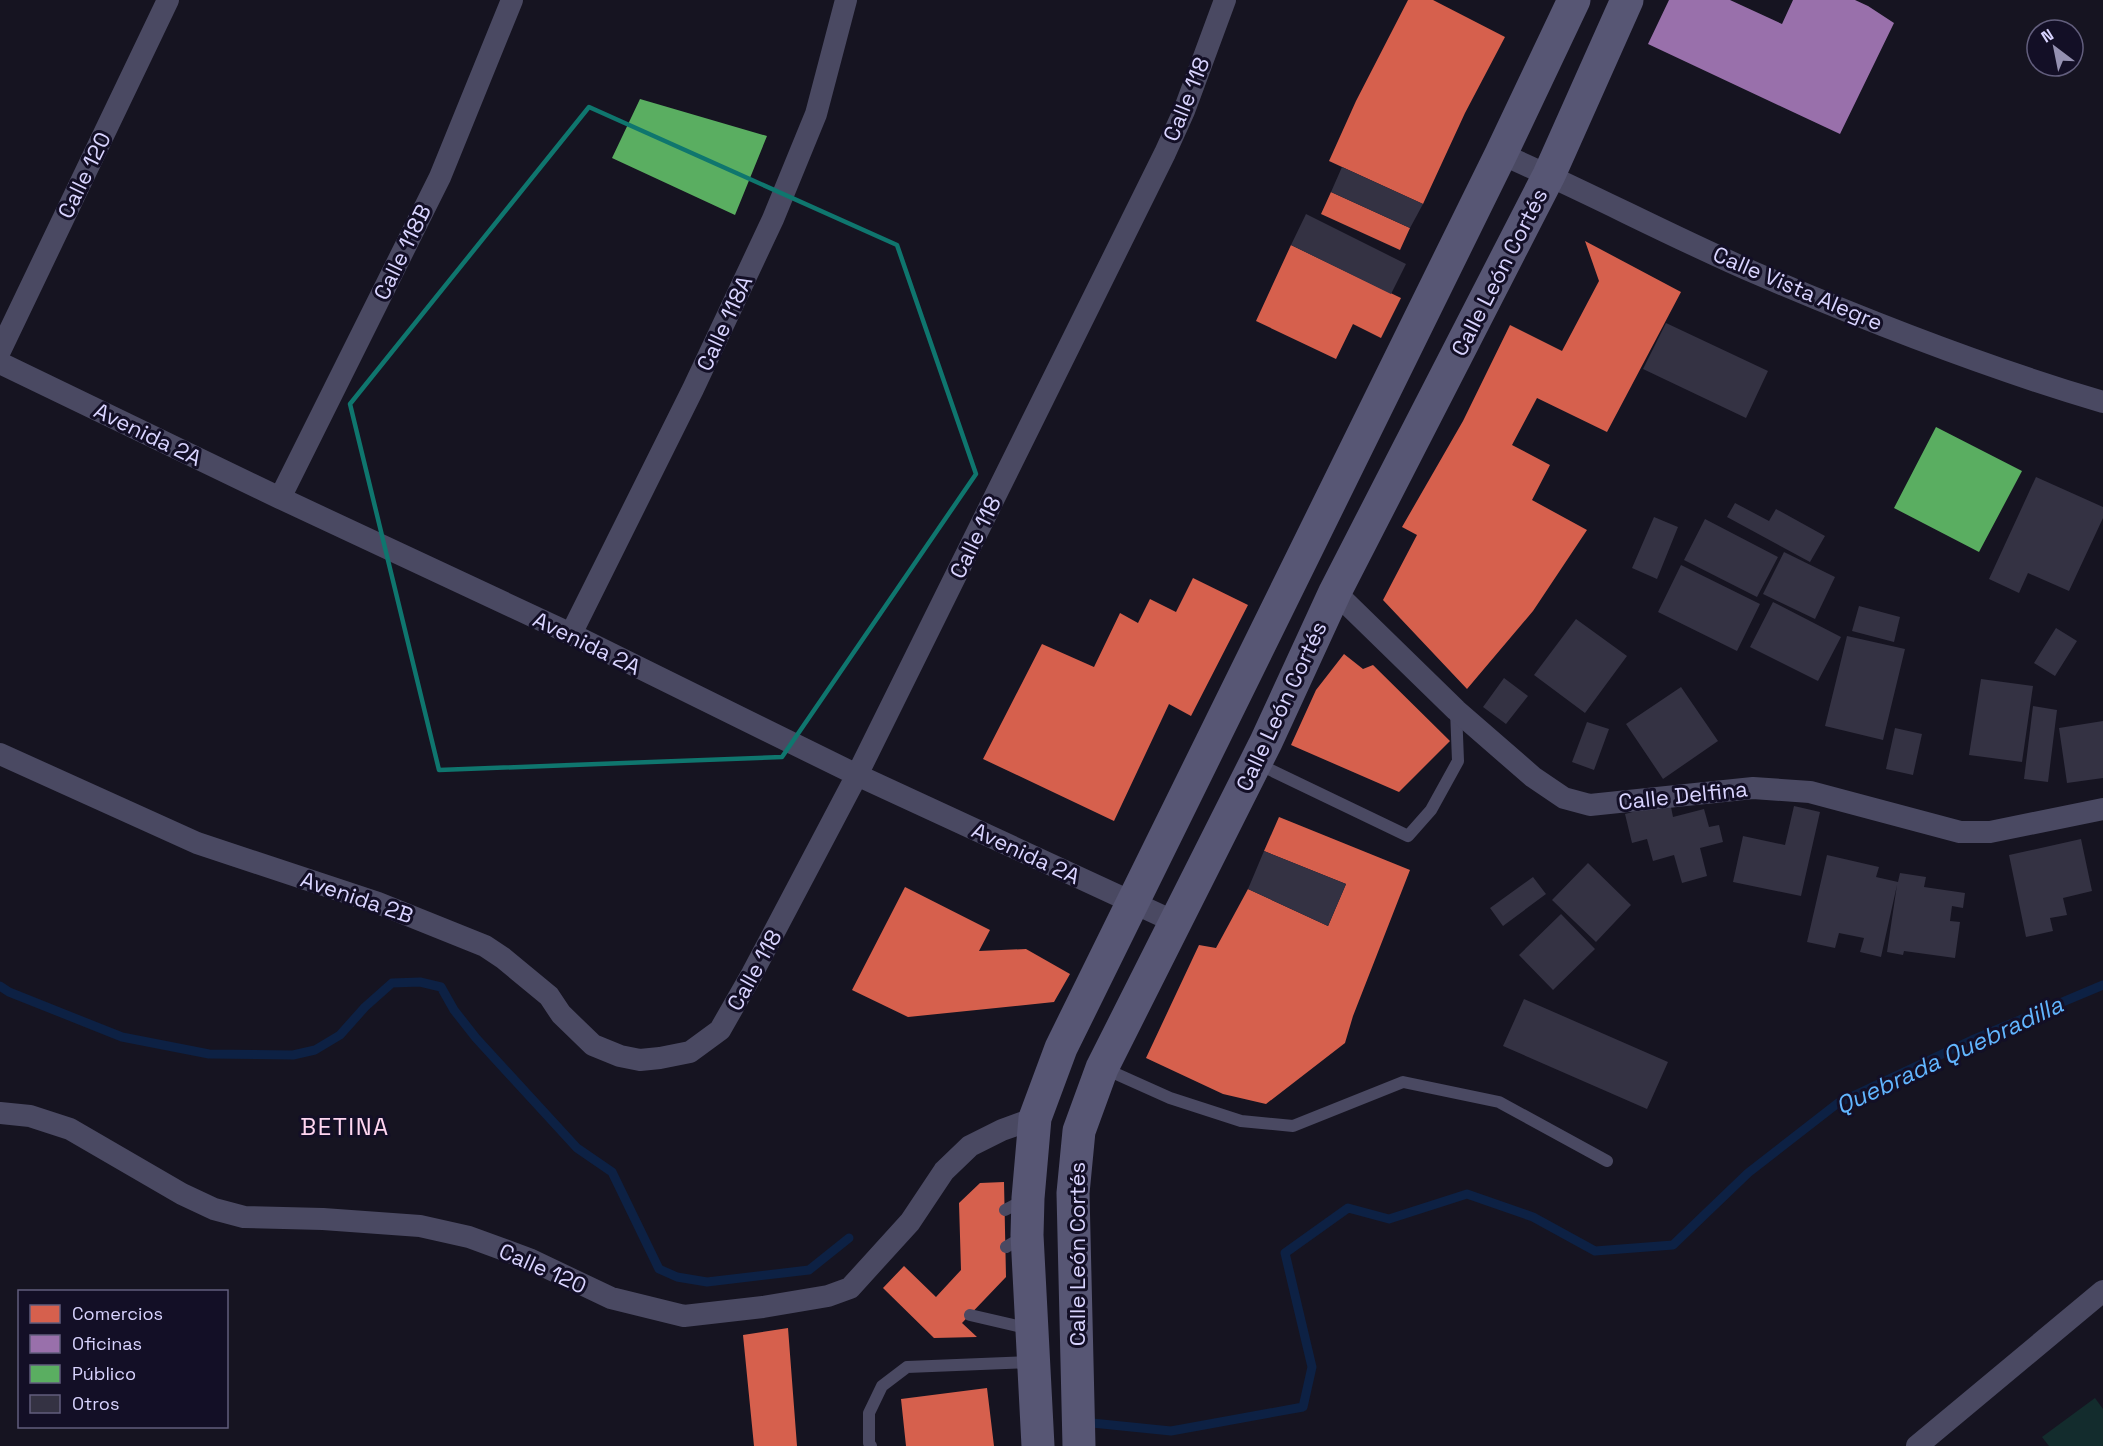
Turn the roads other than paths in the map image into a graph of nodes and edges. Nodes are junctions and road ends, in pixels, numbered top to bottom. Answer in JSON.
{"nodes":[{"id":1,"x":168,"y":0,"type":"edge"},
{"id":2,"x":512,"y":0,"type":"edge"},
{"id":3,"x":846,"y":0,"type":"edge"},
{"id":4,"x":1225,"y":0,"type":"edge"},
{"id":5,"x":1574,"y":0,"type":"edge"},
{"id":6,"x":1627,"y":0,"type":"edge"},
{"id":7,"x":1501,"y":154,"type":"junction"},
{"id":8,"x":1549,"y":175,"type":"junction"},
{"id":9,"x":0,"y":351,"type":"edge"},
{"id":10,"x":0,"y":363,"type":"edge"},
{"id":11,"x":2103,"y":402,"type":"edge"},
{"id":12,"x":280,"y":498,"type":"junction"},
{"id":13,"x":1335,"y":592,"type":"junction"},
{"id":14,"x":571,"y":634,"type":"junction"},
{"id":15,"x":1456,"y":710,"type":"junction"},
{"id":16,"x":0,"y":754,"type":"edge"},
{"id":17,"x":1255,"y":763,"type":"junction"},
{"id":18,"x":857,"y":775,"type":"junction"},
{"id":19,"x":2103,"y":809,"type":"edge"},
{"id":20,"x":1132,"y":902,"type":"junction"},
{"id":21,"x":1175,"y":922,"type":"junction"},
{"id":22,"x":690,"y":1052,"type":"joint"},
{"id":23,"x":1102,"y":1068,"type":"junction"},
{"id":24,"x":0,"y":1113,"type":"edge"},
{"id":25,"x":1035,"y":1118,"type":"junction"},
{"id":26,"x":1606,"y":1161,"type":"dead end"},
{"id":27,"x":2103,"y":1291,"type":"edge"},
{"id":28,"x":970,"y":1315,"type":"dead end"},
{"id":29,"x":1031,"y":1329,"type":"junction"},
{"id":30,"x":1033,"y":1362,"type":"junction"},
{"id":31,"x":871,"y":1446,"type":"edge"},
{"id":32,"x":1038,"y":1446,"type":"edge"},
{"id":33,"x":1079,"y":1446,"type":"edge"},
{"id":34,"x":1917,"y":1446,"type":"edge"}],
"edges":[{"from":1,"to":9,"type":"street","name":"Calle 120"},
{"from":2,"to":12,"type":"street","name":"Calle 118B"},
{"from":3,"to":14,"type":"street","name":"Calle 118A"},
{"from":4,"to":18,"type":"street","name":"Calle 118"},
{"from":5,"to":7,"type":"main road","name":"Calle León Cortés"},
{"from":6,"to":8,"type":"main road","name":"Calle León Cortés"},
{"from":7,"to":8,"type":"street","name":"Calle Vista Alegre"},
{"from":7,"to":20,"type":"main road","name":"Calle León Cortés"},
{"from":8,"to":11,"type":"street","name":"Calle Vista Alegre"},
{"from":8,"to":13,"type":"main road","name":"Calle León Cortés"},
{"from":10,"to":12,"type":"street","name":"Avenida 2A"},
{"from":12,"to":14,"type":"street","name":"Avenida 2A"},
{"from":13,"to":15,"type":"street","name":"Calle Delfina"},
{"from":13,"to":17,"type":"main road","name":"Calle León Cortés"},
{"from":14,"to":18,"type":"street","name":"Avenida 2A"},
{"from":15,"to":17,"type":"lane"},
{"from":15,"to":19,"type":"street","name":"Calle Delfina"},
{"from":16,"to":22,"type":"street","name":"Avenida 2B"},
{"from":17,"to":21,"type":"main road","name":"Calle León Cortés"},
{"from":18,"to":20,"type":"street","name":"Avenida 2A"},
{"from":18,"to":22,"type":"street","name":"Calle 118"},
{"from":20,"to":21,"type":"street","name":"Avenida 2A"},
{"from":20,"to":25,"type":"main road","name":"Calle León Cortés"},
{"from":21,"to":23,"type":"main road","name":"Calle León Cortés"},
{"from":23,"to":26,"type":"lane"},
{"from":23,"to":33,"type":"main road","name":"Calle León Cortés"},
{"from":24,"to":25,"type":"street","name":"Calle 120"},
{"from":25,"to":29,"type":"main road","name":"Calle León Cortés"},
{"from":27,"to":34,"type":"street"},
{"from":28,"to":29,"type":"lane"},
{"from":29,"to":30,"type":"main road","name":"Calle León Cortés"},
{"from":30,"to":31,"type":"lane"},
{"from":30,"to":32,"type":"main road","name":"Calle León Cortés"}]}
